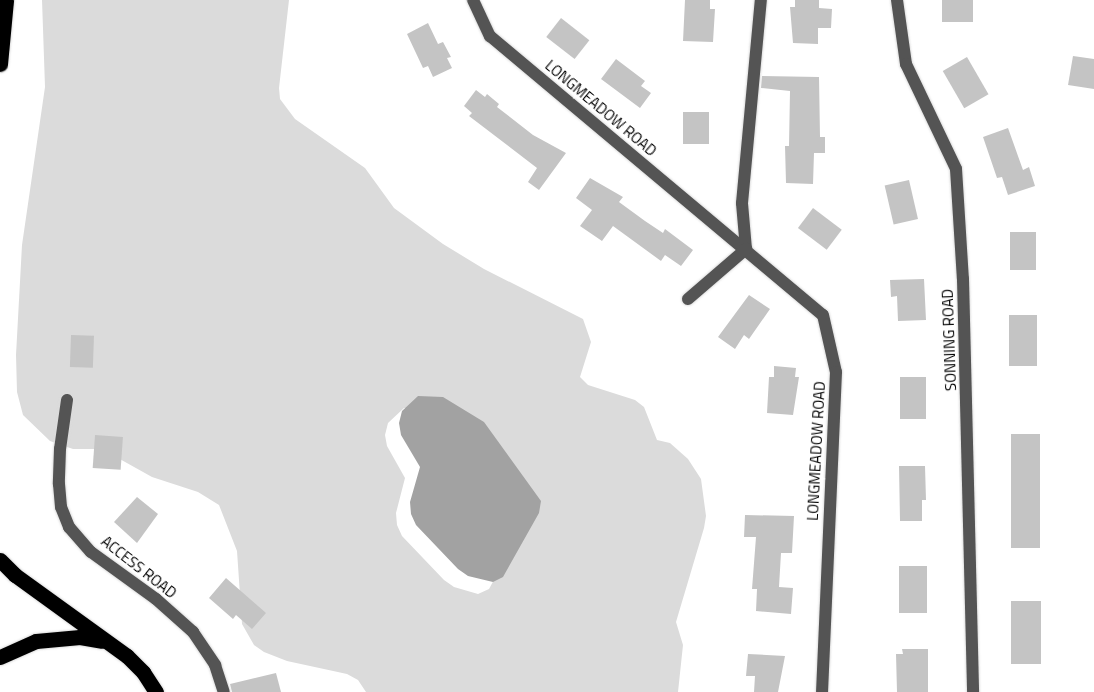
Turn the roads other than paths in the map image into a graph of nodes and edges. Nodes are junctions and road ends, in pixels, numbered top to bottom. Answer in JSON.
{"nodes":[{"id":1,"x":6,"y":0,"type":"edge"},
{"id":2,"x":473,"y":0,"type":"edge"},
{"id":3,"x":761,"y":0,"type":"edge"},
{"id":4,"x":897,"y":0,"type":"edge"},
{"id":5,"x":0,"y":64,"type":"edge"},
{"id":6,"x":746,"y":249,"type":"junction"},
{"id":7,"x":688,"y":299,"type":"dead end"},
{"id":8,"x":67,"y":400,"type":"dead end"},
{"id":9,"x":0,"y":560,"type":"edge"},
{"id":10,"x":108,"y":642,"type":"junction"},
{"id":11,"x":0,"y":657,"type":"edge"},
{"id":12,"x":156,"y":692,"type":"edge"},
{"id":13,"x":224,"y":692,"type":"edge"},
{"id":14,"x":822,"y":692,"type":"edge"},
{"id":15,"x":973,"y":692,"type":"edge"}],
"edges":[{"from":1,"to":5,"type":"highway"},
{"from":2,"to":6,"type":"street","name":"LONGMEADOW ROAD"},
{"from":3,"to":6,"type":"street"},
{"from":4,"to":15,"type":"street","name":"SONNING ROAD"},
{"from":6,"to":7,"type":"street"},
{"from":6,"to":14,"type":"street","name":"LONGMEADOW ROAD"},
{"from":8,"to":13,"type":"street","name":"ACCESS ROAD"},
{"from":9,"to":10,"type":"highway"},
{"from":10,"to":11,"type":"highway"},
{"from":10,"to":12,"type":"highway"}]}
